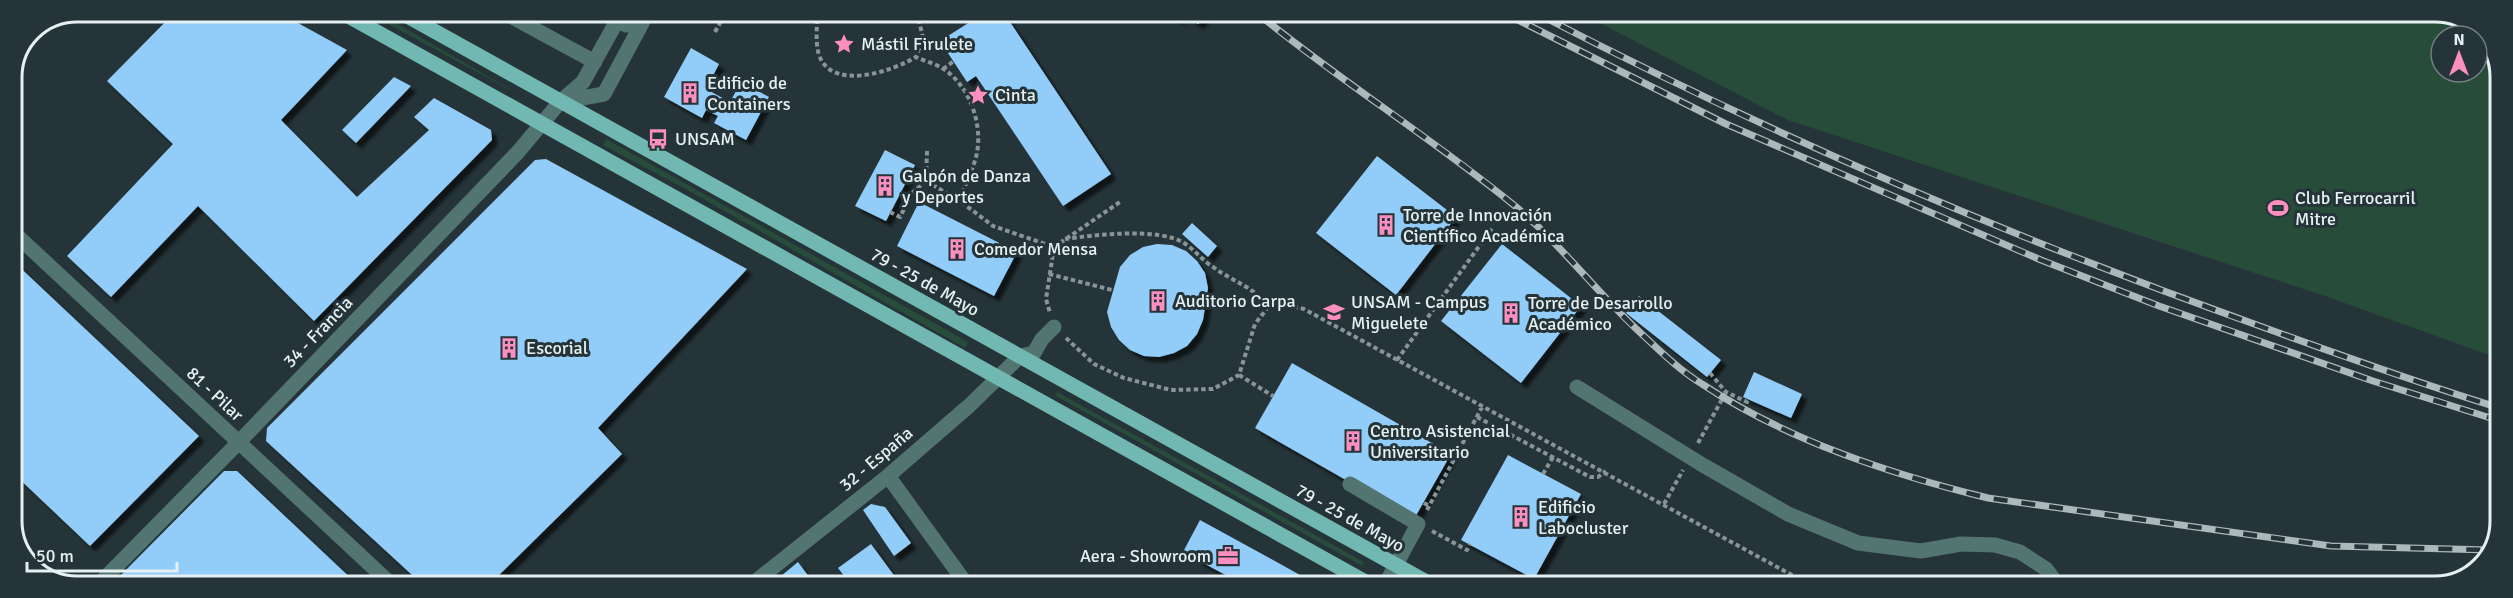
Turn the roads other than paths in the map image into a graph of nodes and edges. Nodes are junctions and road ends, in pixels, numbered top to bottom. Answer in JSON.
{"nodes":[{"id":1,"x":359,"y":22,"type":"edge"},
{"id":2,"x":418,"y":22,"type":"edge"},
{"id":3,"x":521,"y":22,"type":"edge"},
{"id":4,"x":617,"y":22,"type":"edge"},
{"id":5,"x":627,"y":22,"type":"edge"},
{"id":6,"x":643,"y":22,"type":"edge"},
{"id":7,"x":638,"y":31,"type":"junction"},
{"id":8,"x":595,"y":62,"type":"junction"},
{"id":9,"x":561,"y":102,"type":"junction"},
{"id":10,"x":541,"y":126,"type":"junction"},
{"id":11,"x":22,"y":241,"type":"edge"},
{"id":12,"x":1054,"y":327,"type":"road end"},
{"id":13,"x":1020,"y":356,"type":"junction"},
{"id":14,"x":995,"y":377,"type":"junction"},
{"id":15,"x":1577,"y":387,"type":"dead end"},
{"id":16,"x":238,"y":443,"type":"junction"},
{"id":17,"x":888,"y":476,"type":"junction"},
{"id":18,"x":1350,"y":484,"type":"dead end"},
{"id":19,"x":1396,"y":565,"type":"junction"},
{"id":20,"x":107,"y":576,"type":"edge"},
{"id":21,"x":382,"y":576,"type":"edge"},
{"id":22,"x":762,"y":576,"type":"edge"},
{"id":23,"x":960,"y":576,"type":"edge"},
{"id":24,"x":1355,"y":576,"type":"edge"},
{"id":25,"x":1390,"y":576,"type":"edge"},
{"id":26,"x":1416,"y":576,"type":"edge"},
{"id":27,"x":2051,"y":576,"type":"edge"}],
"edges":[{"from":1,"to":10,"type":"main road"},
{"from":2,"to":9,"type":"main road","name":"79 - 25 de Mayo"},
{"from":3,"to":8,"type":"street"},
{"from":4,"to":8,"type":"street","name":"34 - Francia"},
{"from":5,"to":7,"type":"street"},
{"from":6,"to":7,"type":"street"},
{"from":7,"to":9,"type":"street"},
{"from":8,"to":9,"type":"street","name":"34 - Francia"},
{"from":9,"to":10,"type":"street","name":"34 - Francia"},
{"from":9,"to":13,"type":"main road","name":"79 - 25 de Mayo"},
{"from":10,"to":14,"type":"main road"},
{"from":10,"to":16,"type":"street","name":"34 - Francia"},
{"from":11,"to":16,"type":"street","name":"81 - Pilar"},
{"from":12,"to":13,"type":"street","name":"32 - España"},
{"from":13,"to":14,"type":"street","name":"32 - España"},
{"from":13,"to":19,"type":"main road","name":"79 - 25 de Mayo"},
{"from":14,"to":17,"type":"street","name":"32 - España"},
{"from":14,"to":24,"type":"main road"},
{"from":15,"to":27,"type":"street"},
{"from":16,"to":20,"type":"street","name":"34 - Francia"},
{"from":16,"to":21,"type":"street","name":"81 - Pilar"},
{"from":17,"to":22,"type":"street","name":"32 - España"},
{"from":17,"to":23,"type":"street"},
{"from":18,"to":19,"type":"street"},
{"from":19,"to":25,"type":"street"},
{"from":19,"to":26,"type":"main road","name":"79 - 25 de Mayo"}]}
